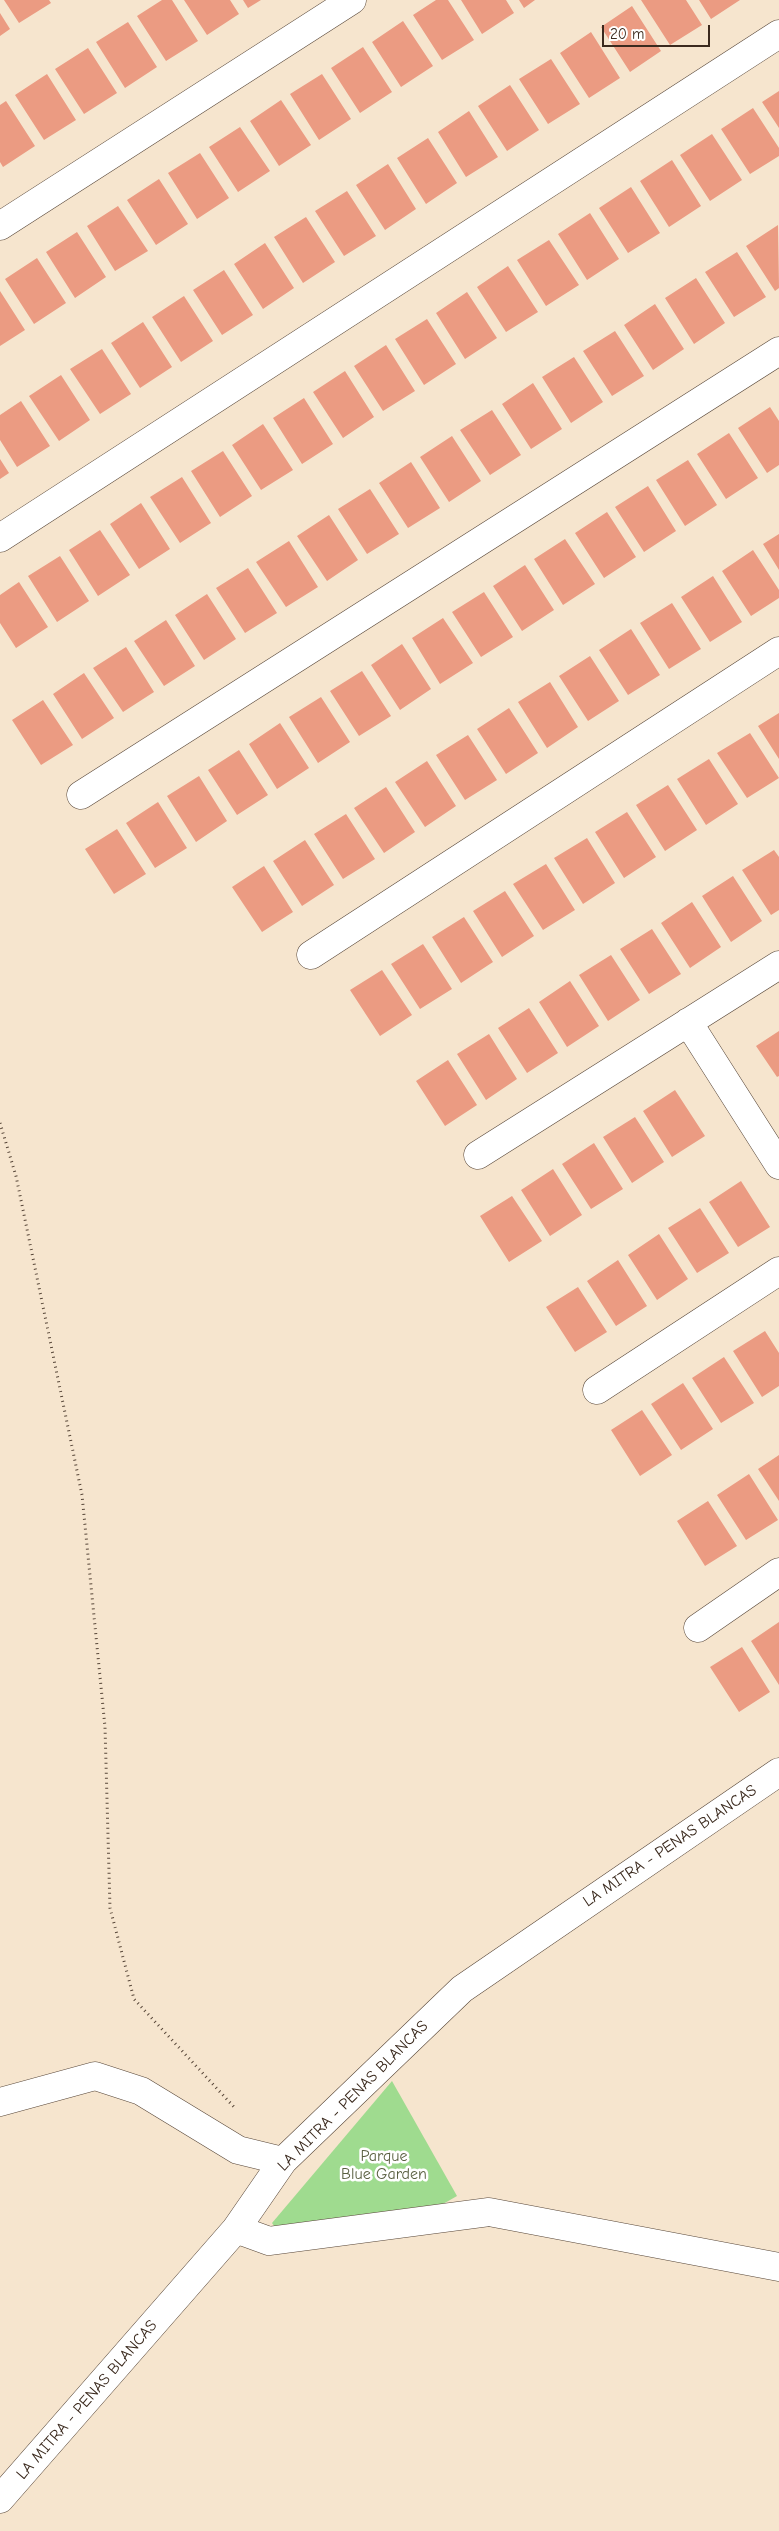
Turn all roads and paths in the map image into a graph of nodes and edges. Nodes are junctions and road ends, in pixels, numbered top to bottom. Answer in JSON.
{"nodes":[{"id":1,"x":352,"y":0,"type":"edge"},
{"id":2,"x":779,"y":34,"type":"edge"},
{"id":3,"x":0,"y":226,"type":"edge"},
{"id":4,"x":779,"y":351,"type":"edge"},
{"id":5,"x":0,"y":538,"type":"edge"},
{"id":6,"x":779,"y":651,"type":"edge"},
{"id":7,"x":81,"y":795,"type":"dead end"},
{"id":8,"x":311,"y":955,"type":"dead end"},
{"id":9,"x":779,"y":965,"type":"edge"},
{"id":10,"x":688,"y":1022,"type":"junction"},
{"id":11,"x":0,"y":1123,"type":"edge"},
{"id":12,"x":478,"y":1155,"type":"dead end"},
{"id":13,"x":779,"y":1165,"type":"edge"},
{"id":14,"x":779,"y":1272,"type":"edge"},
{"id":15,"x":597,"y":1390,"type":"dead end"},
{"id":16,"x":779,"y":1572,"type":"edge"},
{"id":17,"x":698,"y":1628,"type":"dead end"},
{"id":18,"x":779,"y":1772,"type":"edge"},
{"id":19,"x":0,"y":2102,"type":"edge"},
{"id":20,"x":238,"y":2112,"type":"dead end"},
{"id":21,"x":283,"y":2161,"type":"junction"},
{"id":22,"x":236,"y":2229,"type":"junction"},
{"id":23,"x":779,"y":2267,"type":"edge"},
{"id":24,"x":0,"y":2499,"type":"edge"}],
"edges":[{"from":1,"to":3,"type":"street"},
{"from":2,"to":5,"type":"street"},
{"from":4,"to":7,"type":"street"},
{"from":6,"to":8,"type":"street"},
{"from":9,"to":10,"type":"street"},
{"from":10,"to":12,"type":"street"},
{"from":10,"to":13,"type":"street"},
{"from":11,"to":20,"type":"path"},
{"from":14,"to":15,"type":"street"},
{"from":16,"to":17,"type":"street"},
{"from":18,"to":21,"type":"street","name":"LA MITRA - PENAS BLANCAS"},
{"from":19,"to":21,"type":"street"},
{"from":21,"to":22,"type":"street","name":"LA MITRA - PENAS BLANCAS"},
{"from":22,"to":23,"type":"street"},
{"from":22,"to":24,"type":"street","name":"LA MITRA - PENAS BLANCAS"}]}
